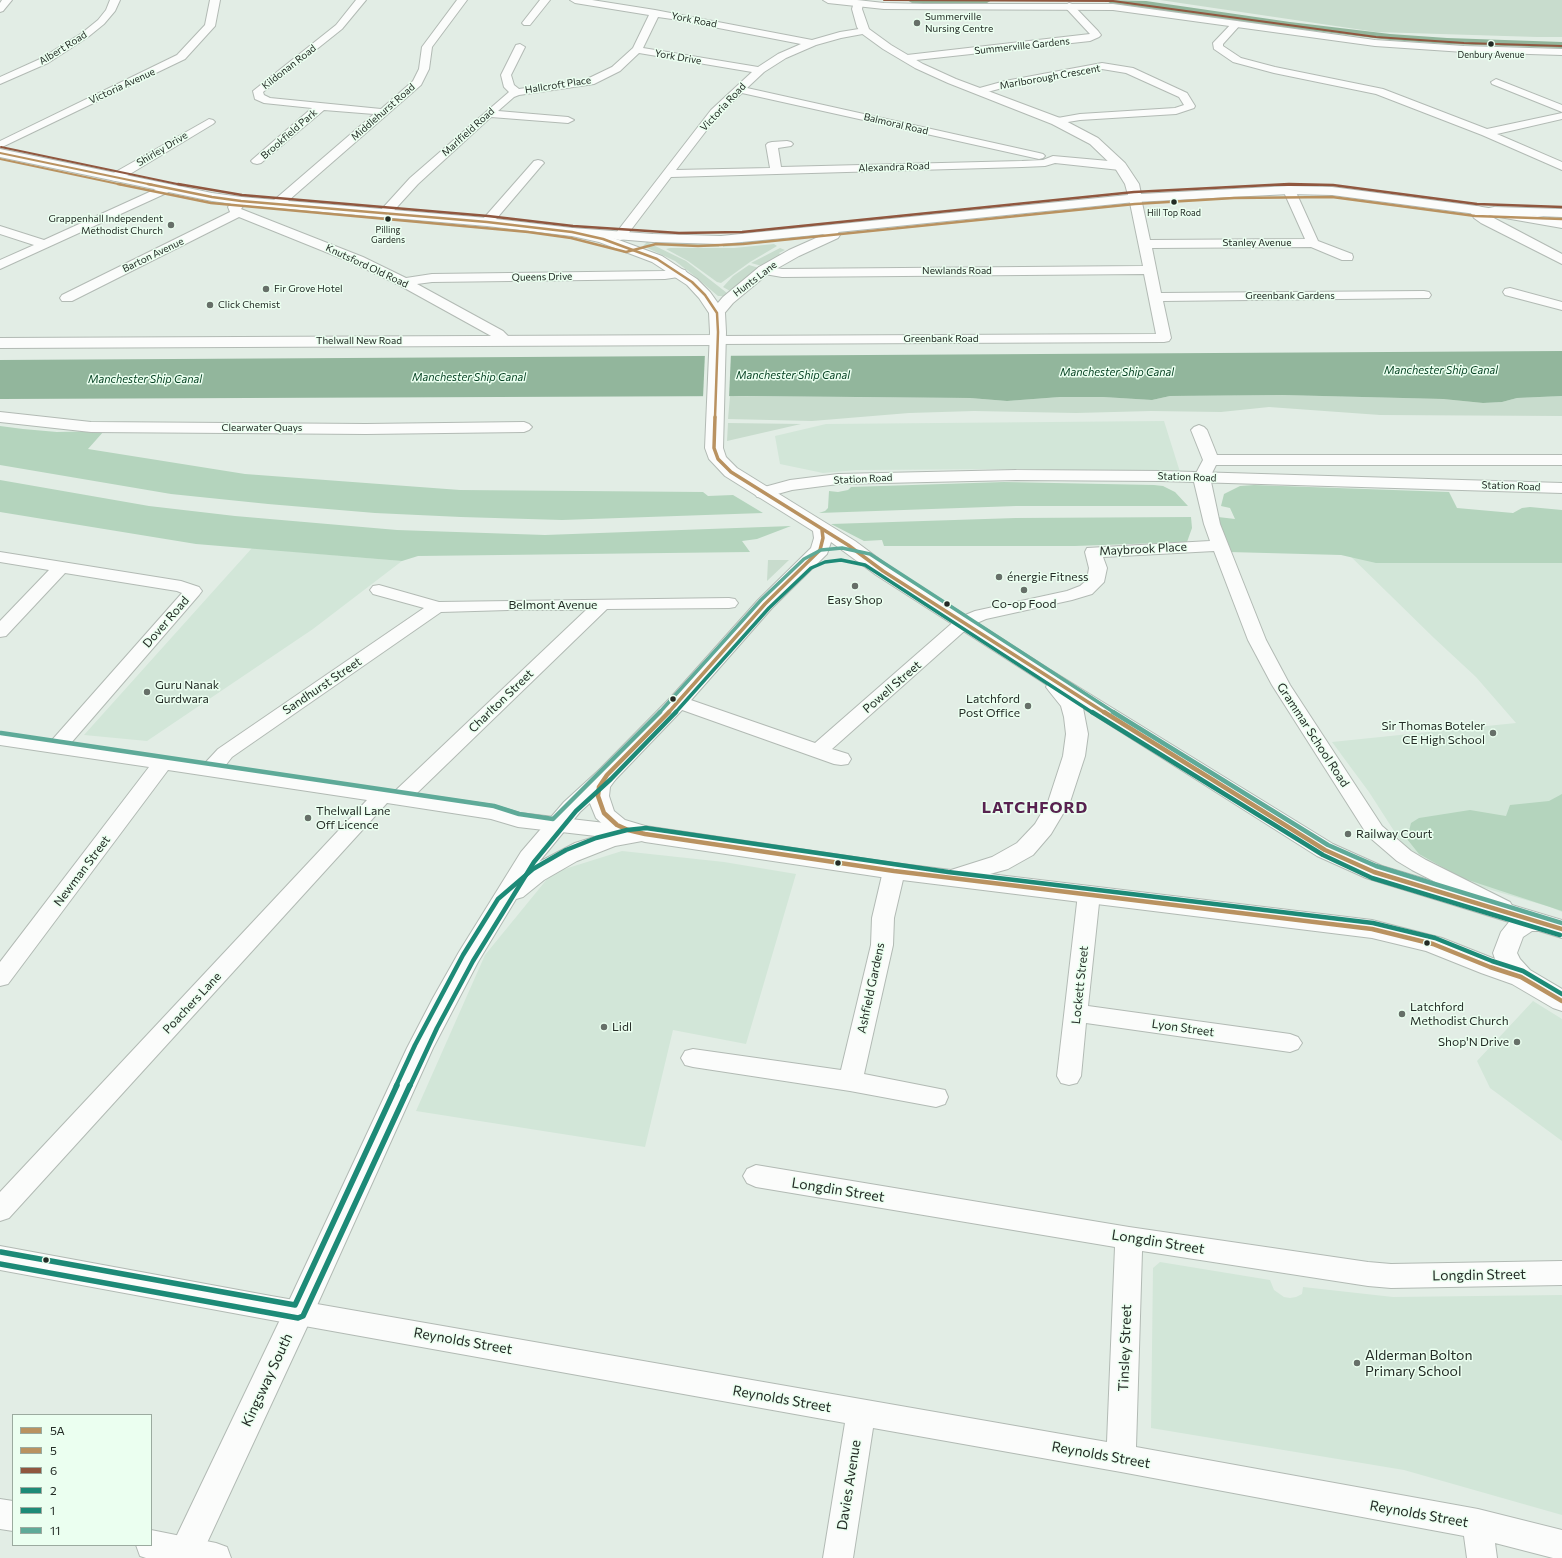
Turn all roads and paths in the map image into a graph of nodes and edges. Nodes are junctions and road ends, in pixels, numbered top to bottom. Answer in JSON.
{"nodes":[{"id":1,"x":7,"y":0,"type":"edge"},
{"id":2,"x":115,"y":0,"type":"edge"},
{"id":3,"x":215,"y":0,"type":"edge"},
{"id":4,"x":361,"y":0,"type":"edge"},
{"id":5,"x":462,"y":0,"type":"edge"},
{"id":6,"x":544,"y":0,"type":"edge"},
{"id":7,"x":575,"y":0,"type":"edge"},
{"id":8,"x":828,"y":0,"type":"edge"},
{"id":9,"x":858,"y":4,"type":"junction"},
{"id":10,"x":1069,"y":6,"type":"junction"},
{"id":11,"x":0,"y":9,"type":"edge"},
{"id":12,"x":654,"y":13,"type":"junction"},
{"id":13,"x":527,"y":24,"type":"dead end"},
{"id":14,"x":1236,"y":24,"type":"junction"},
{"id":15,"x":865,"y":31,"type":"junction"},
{"id":16,"x":812,"y":43,"type":"junction"},
{"id":17,"x":520,"y":47,"type":"dead end"},
{"id":18,"x":637,"y":50,"type":"junction"},
{"id":19,"x":1562,"y":52,"type":"edge"},
{"id":20,"x":907,"y":58,"type":"junction"},
{"id":21,"x":760,"y":70,"type":"junction"},
{"id":22,"x":0,"y":81,"type":"edge"},
{"id":23,"x":1496,"y":81,"type":"dead end"},
{"id":24,"x":739,"y":89,"type":"junction"},
{"id":25,"x":517,"y":92,"type":"junction"},
{"id":26,"x":980,"y":92,"type":"junction"},
{"id":27,"x":320,"y":107,"type":"junction"},
{"id":28,"x":1562,"y":109,"type":"edge"},
{"id":29,"x":383,"y":112,"type":"junction"},
{"id":30,"x":489,"y":114,"type":"junction"},
{"id":31,"x":1562,"y":116,"type":"edge"},
{"id":32,"x":568,"y":120,"type":"dead end"},
{"id":33,"x":1056,"y":121,"type":"junction"},
{"id":34,"x":208,"y":122,"type":"dead end"},
{"id":35,"x":1486,"y":133,"type":"junction"},
{"id":36,"x":787,"y":144,"type":"dead end"},
{"id":37,"x":0,"y":145,"type":"edge"},
{"id":38,"x":0,"y":153,"type":"edge"},
{"id":39,"x":1052,"y":159,"type":"junction"},
{"id":40,"x":257,"y":161,"type":"dead end"},
{"id":41,"x":539,"y":162,"type":"dead end"},
{"id":42,"x":1120,"y":166,"type":"junction"},
{"id":43,"x":1562,"y":166,"type":"edge"},
{"id":44,"x":776,"y":171,"type":"junction"},
{"id":45,"x":667,"y":174,"type":"junction"},
{"id":46,"x":116,"y":177,"type":"junction"},
{"id":47,"x":167,"y":188,"type":"junction"},
{"id":48,"x":1289,"y":190,"type":"junction"},
{"id":49,"x":1135,"y":198,"type":"junction"},
{"id":50,"x":277,"y":204,"type":"junction"},
{"id":51,"x":240,"y":206,"type":"junction"},
{"id":52,"x":1476,"y":210,"type":"junction"},
{"id":53,"x":1494,"y":211,"type":"junction"},
{"id":54,"x":1562,"y":213,"type":"edge"},
{"id":55,"x":384,"y":214,"type":"junction"},
{"id":56,"x":487,"y":222,"type":"junction"},
{"id":57,"x":1562,"y":224,"type":"edge"},
{"id":58,"x":838,"y":229,"type":"junction"},
{"id":59,"x":0,"y":230,"type":"edge"},
{"id":60,"x":623,"y":241,"type":"junction"},
{"id":61,"x":1313,"y":243,"type":"junction"},
{"id":62,"x":45,"y":244,"type":"junction"},
{"id":63,"x":1145,"y":244,"type":"junction"},
{"id":64,"x":1347,"y":258,"type":"dead end"},
{"id":65,"x":1562,"y":260,"type":"edge"},
{"id":66,"x":0,"y":265,"type":"edge"},
{"id":67,"x":764,"y":270,"type":"junction"},
{"id":68,"x":1150,"y":270,"type":"junction"},
{"id":69,"x":680,"y":273,"type":"junction"},
{"id":70,"x":404,"y":282,"type":"junction"},
{"id":71,"x":1510,"y":292,"type":"dead end"},
{"id":72,"x":1424,"y":295,"type":"dead end"},
{"id":73,"x":1156,"y":297,"type":"junction"},
{"id":74,"x":67,"y":298,"type":"dead end"},
{"id":75,"x":1562,"y":306,"type":"edge"},
{"id":76,"x":717,"y":313,"type":"junction"},
{"id":77,"x":502,"y":341,"type":"junction"},
{"id":78,"x":0,"y":343,"type":"edge"},
{"id":79,"x":718,"y":346,"type":"junction"},
{"id":80,"x":0,"y":417,"type":"edge"},
{"id":81,"x":524,"y":427,"type":"dead end"},
{"id":82,"x":1199,"y":430,"type":"dead end"},
{"id":83,"x":1211,"y":460,"type":"junction"},
{"id":84,"x":1330,"y":460,"type":"junction"},
{"id":85,"x":1562,"y":460,"type":"edge"},
{"id":86,"x":1202,"y":477,"type":"junction"},
{"id":87,"x":1338,"y":482,"type":"junction"},
{"id":88,"x":812,"y":483,"type":"junction"},
{"id":89,"x":1562,"y":488,"type":"edge"},
{"id":90,"x":763,"y":493,"type":"junction"},
{"id":91,"x":784,"y":506,"type":"junction"},
{"id":92,"x":822,"y":530,"type":"junction"},
{"id":93,"x":1220,"y":546,"type":"junction"},
{"id":94,"x":0,"y":558,"type":"edge"},
{"id":95,"x":867,"y":559,"type":"junction"},
{"id":96,"x":808,"y":563,"type":"junction"},
{"id":97,"x":62,"y":566,"type":"junction"},
{"id":98,"x":379,"y":590,"type":"dead end"},
{"id":99,"x":729,"y":603,"type":"dead end"},
{"id":100,"x":601,"y":605,"type":"junction"},
{"id":101,"x":437,"y":607,"type":"junction"},
{"id":102,"x":964,"y":622,"type":"junction"},
{"id":103,"x":0,"y":632,"type":"edge"},
{"id":104,"x":1042,"y":673,"type":"junction"},
{"id":105,"x":678,"y":702,"type":"junction"},
{"id":106,"x":0,"y":739,"type":"edge"},
{"id":107,"x":57,"y":747,"type":"junction"},
{"id":108,"x":819,"y":750,"type":"junction"},
{"id":109,"x":841,"y":759,"type":"dead end"},
{"id":110,"x":163,"y":763,"type":"junction"},
{"id":111,"x":211,"y":769,"type":"junction"},
{"id":112,"x":607,"y":775,"type":"junction"},
{"id":113,"x":391,"y":797,"type":"junction"},
{"id":114,"x":572,"y":807,"type":"junction"},
{"id":115,"x":493,"y":812,"type":"junction"},
{"id":116,"x":555,"y":825,"type":"junction"},
{"id":117,"x":645,"y":834,"type":"junction"},
{"id":118,"x":894,"y":871,"type":"junction"},
{"id":119,"x":947,"y":878,"type":"junction"},
{"id":120,"x":1089,"y":894,"type":"junction"},
{"id":121,"x":502,"y":902,"type":"junction"},
{"id":122,"x":1541,"y":922,"type":"edge"},
{"id":123,"x":1521,"y":977,"type":"junction"},
{"id":124,"x":0,"y":978,"type":"edge"},
{"id":125,"x":1562,"y":1001,"type":"edge"},
{"id":126,"x":1077,"y":1013,"type":"junction"},
{"id":127,"x":1290,"y":1043,"type":"dead end"},
{"id":128,"x":693,"y":1058,"type":"dead end"},
{"id":129,"x":1069,"y":1076,"type":"dead end"},
{"id":130,"x":850,"y":1081,"type":"junction"},
{"id":131,"x":936,"y":1097,"type":"dead end"},
{"id":132,"x":756,"y":1176,"type":"dead end"},
{"id":133,"x":0,"y":1210,"type":"edge"},
{"id":134,"x":1129,"y":1238,"type":"junction"},
{"id":135,"x":0,"y":1258,"type":"edge"},
{"id":136,"x":1562,"y":1273,"type":"edge"},
{"id":137,"x":299,"y":1312,"type":"junction"},
{"id":138,"x":861,"y":1413,"type":"junction"},
{"id":139,"x":1121,"y":1458,"type":"junction"},
{"id":140,"x":0,"y":1514,"type":"edge"},
{"id":141,"x":12,"y":1516,"type":"edge"},
{"id":142,"x":1478,"y":1524,"type":"junction"},
{"id":143,"x":152,"y":1545,"type":"edge"},
{"id":144,"x":1562,"y":1545,"type":"edge"},
{"id":145,"x":185,"y":1555,"type":"edge"},
{"id":146,"x":216,"y":1558,"type":"edge"},
{"id":147,"x":838,"y":1558,"type":"edge"},
{"id":148,"x":1482,"y":1558,"type":"edge"}],
"edges":[{"from":1,"to":11,"type":"street"},
{"from":2,"to":22,"type":"street","name":"Albert Road"},
{"from":3,"to":37,"type":"street","name":"Victoria Avenue"},
{"from":4,"to":27,"type":"street","name":"Kildonan Road"},
{"from":5,"to":29,"type":"street","name":"Middlehurst Road"},
{"from":6,"to":13,"type":"street"},
{"from":7,"to":12,"type":"street","name":"York Road"},
{"from":8,"to":9,"type":"main road"},
{"from":9,"to":10,"type":"main road"},
{"from":9,"to":15,"type":"main road"},
{"from":10,"to":14,"type":"main road"},
{"from":10,"to":20,"type":"street","name":"Summerville Gardens"},
{"from":12,"to":16,"type":"street","name":"York Road"},
{"from":12,"to":18,"type":"street","name":"York Drive"},
{"from":14,"to":19,"type":"main road"},
{"from":14,"to":35,"type":"street"},
{"from":15,"to":16,"type":"street","name":"Victoria Road"},
{"from":15,"to":20,"type":"main road"},
{"from":16,"to":21,"type":"street","name":"Victoria Road"},
{"from":17,"to":25,"type":"street"},
{"from":18,"to":21,"type":"street","name":"York Drive"},
{"from":18,"to":25,"type":"street","name":"Hallcroft Place"},
{"from":20,"to":26,"type":"main road"},
{"from":21,"to":24,"type":"street","name":"Victoria Road"},
{"from":23,"to":28,"type":"street"},
{"from":24,"to":39,"type":"street","name":"Balmoral Road"},
{"from":24,"to":45,"type":"street","name":"Victoria Road"},
{"from":25,"to":30,"type":"street","name":"Marlfield Road"},
{"from":26,"to":33,"type":"main road"},
{"from":26,"to":33,"type":"street","name":"Marlborough Crescent"},
{"from":27,"to":29,"type":"street","name":"Kildonan Road"},
{"from":27,"to":40,"type":"street","name":"Brookfield Park"},
{"from":29,"to":50,"type":"street","name":"Middlehurst Road"},
{"from":30,"to":32,"type":"street"},
{"from":30,"to":55,"type":"street","name":"Marlfield Road"},
{"from":31,"to":35,"type":"street"},
{"from":33,"to":42,"type":"main road"},
{"from":34,"to":46,"type":"street","name":"Shirley Drive"},
{"from":35,"to":43,"type":"street"},
{"from":36,"to":44,"type":"street"},
{"from":38,"to":46,"type":"main road"},
{"from":39,"to":42,"type":"street","name":"Alexandra Road"},
{"from":39,"to":44,"type":"street","name":"Alexandra Road"},
{"from":41,"to":56,"type":"street"},
{"from":42,"to":49,"type":"main road"},
{"from":44,"to":45,"type":"street","name":"Alexandra Road"},
{"from":45,"to":60,"type":"street","name":"Victoria Road"},
{"from":46,"to":47,"type":"main road"},
{"from":47,"to":51,"type":"main road"},
{"from":47,"to":62,"type":"street"},
{"from":48,"to":49,"type":"main road","name":"Hunts Lane"},
{"from":48,"to":52,"type":"main road","name":"Hunts Lane"},
{"from":48,"to":61,"type":"street","name":"Stanley Avenue"},
{"from":49,"to":58,"type":"main road","name":"Hunts Lane"},
{"from":49,"to":63,"type":"street"},
{"from":50,"to":51,"type":"main road"},
{"from":50,"to":55,"type":"main road"},
{"from":51,"to":70,"type":"street","name":"Knutsford Old Road"},
{"from":51,"to":74,"type":"street","name":"Barton Avenue"},
{"from":52,"to":53,"type":"main road","name":"Hunts Lane"},
{"from":52,"to":65,"type":"main road"},
{"from":53,"to":54,"type":"main road"},
{"from":53,"to":57,"type":"main road"},
{"from":55,"to":56,"type":"main road"},
{"from":56,"to":60,"type":"main road"},
{"from":58,"to":60,"type":"main road","name":"Hunts Lane"},
{"from":58,"to":67,"type":"main road","name":"Hunts Lane"},
{"from":59,"to":62,"type":"street"},
{"from":60,"to":69,"type":"main road"},
{"from":61,"to":63,"type":"street","name":"Stanley Avenue"},
{"from":61,"to":64,"type":"street"},
{"from":62,"to":66,"type":"street"},
{"from":63,"to":68,"type":"street"},
{"from":67,"to":68,"type":"street","name":"Newlands Road"},
{"from":67,"to":76,"type":"main road","name":"Hunts Lane"},
{"from":68,"to":73,"type":"street"},
{"from":69,"to":70,"type":"street","name":"Queens Drive"},
{"from":69,"to":76,"type":"main road"},
{"from":70,"to":77,"type":"street","name":"Knutsford Old Road"},
{"from":71,"to":75,"type":"street"},
{"from":72,"to":73,"type":"street","name":"Greenbank Gardens"},
{"from":73,"to":79,"type":"street","name":"Greenbank Road"},
{"from":76,"to":79,"type":"main road"},
{"from":77,"to":78,"type":"main road","name":"Thelwall New Road"},
{"from":77,"to":79,"type":"main road","name":"Thelwall New Road"},
{"from":79,"to":90,"type":"main road"},
{"from":80,"to":81,"type":"street","name":"Clearwater Quays"},
{"from":82,"to":83,"type":"street"},
{"from":83,"to":84,"type":"street"},
{"from":83,"to":86,"type":"street"},
{"from":84,"to":85,"type":"street"},
{"from":84,"to":87,"type":"street"},
{"from":86,"to":87,"type":"main road","name":"Station Road"},
{"from":86,"to":88,"type":"main road","name":"Station Road"},
{"from":86,"to":93,"type":"street","name":"Grammar School Road"},
{"from":87,"to":89,"type":"main road","name":"Station Road"},
{"from":88,"to":90,"type":"main road","name":"Station Road"},
{"from":88,"to":91,"type":"main road"},
{"from":90,"to":91,"type":"main road"},
{"from":91,"to":92,"type":"main road"},
{"from":92,"to":95,"type":"main road"},
{"from":92,"to":96,"type":"main road","name":"Kingsway South"},
{"from":93,"to":102,"type":"street","name":"Maybrook Place"},
{"from":93,"to":122,"type":"street","name":"Grammar School Road"},
{"from":94,"to":97,"type":"street","name":"Dover Road"},
{"from":95,"to":96,"type":"main road"},
{"from":95,"to":102,"type":"main road"},
{"from":96,"to":105,"type":"main road","name":"Kingsway South"},
{"from":97,"to":103,"type":"street"},
{"from":97,"to":107,"type":"street","name":"Dover Road"},
{"from":98,"to":101,"type":"street","name":"Belmont Avenue"},
{"from":99,"to":100,"type":"street","name":"Belmont Avenue"},
{"from":100,"to":101,"type":"street","name":"Belmont Avenue"},
{"from":100,"to":113,"type":"street","name":"Charlton Street"},
{"from":101,"to":111,"type":"street","name":"Sandhurst Street"},
{"from":102,"to":104,"type":"main road"},
{"from":102,"to":108,"type":"street","name":"Powell Street"},
{"from":104,"to":119,"type":"main road"},
{"from":104,"to":122,"type":"main road"},
{"from":105,"to":108,"type":"street"},
{"from":105,"to":112,"type":"main road","name":"Kingsway South"},
{"from":106,"to":107,"type":"street"},
{"from":107,"to":110,"type":"street"},
{"from":108,"to":109,"type":"street"},
{"from":110,"to":111,"type":"street"},
{"from":110,"to":124,"type":"street","name":"Newman Street"},
{"from":111,"to":113,"type":"street"},
{"from":112,"to":114,"type":"main road","name":"Kingsway South"},
{"from":112,"to":117,"type":"main road"},
{"from":113,"to":115,"type":"street"},
{"from":113,"to":133,"type":"street","name":"Poachers Lane"},
{"from":114,"to":115,"type":"street"},
{"from":114,"to":116,"type":"main road","name":"Kingsway South"},
{"from":115,"to":116,"type":"street"},
{"from":116,"to":117,"type":"street"},
{"from":116,"to":121,"type":"main road","name":"Kingsway South"},
{"from":117,"to":118,"type":"main road"},
{"from":117,"to":121,"type":"main road","name":"Kingsway South"},
{"from":118,"to":119,"type":"main road"},
{"from":118,"to":130,"type":"street","name":"Ashfield Gardens"},
{"from":119,"to":120,"type":"main road"},
{"from":120,"to":123,"type":"main road"},
{"from":120,"to":126,"type":"street","name":"Lockett Street"},
{"from":121,"to":137,"type":"main road","name":"Kingsway South"},
{"from":122,"to":123,"type":"main road"},
{"from":123,"to":125,"type":"main road"},
{"from":126,"to":127,"type":"street","name":"Lyon Street"},
{"from":126,"to":129,"type":"street","name":"Lockett Street"},
{"from":128,"to":130,"type":"street"},
{"from":130,"to":131,"type":"street"},
{"from":132,"to":134,"type":"street","name":"Longdin Street"},
{"from":134,"to":136,"type":"street","name":"Longdin Street"},
{"from":134,"to":139,"type":"street","name":"Tinsley Street"},
{"from":135,"to":137,"type":"street","name":"Reynolds Street"},
{"from":137,"to":138,"type":"street","name":"Reynolds Street"},
{"from":137,"to":145,"type":"main road","name":"Kingsway South"},
{"from":138,"to":139,"type":"street","name":"Reynolds Street"},
{"from":138,"to":147,"type":"street","name":"Davies Avenue"},
{"from":139,"to":142,"type":"street","name":"Reynolds Street"},
{"from":140,"to":141,"type":"street"},
{"from":142,"to":144,"type":"street","name":"Reynolds Street"},
{"from":142,"to":148,"type":"street"},
{"from":143,"to":145,"type":"street"},
{"from":145,"to":146,"type":"street"}]}
